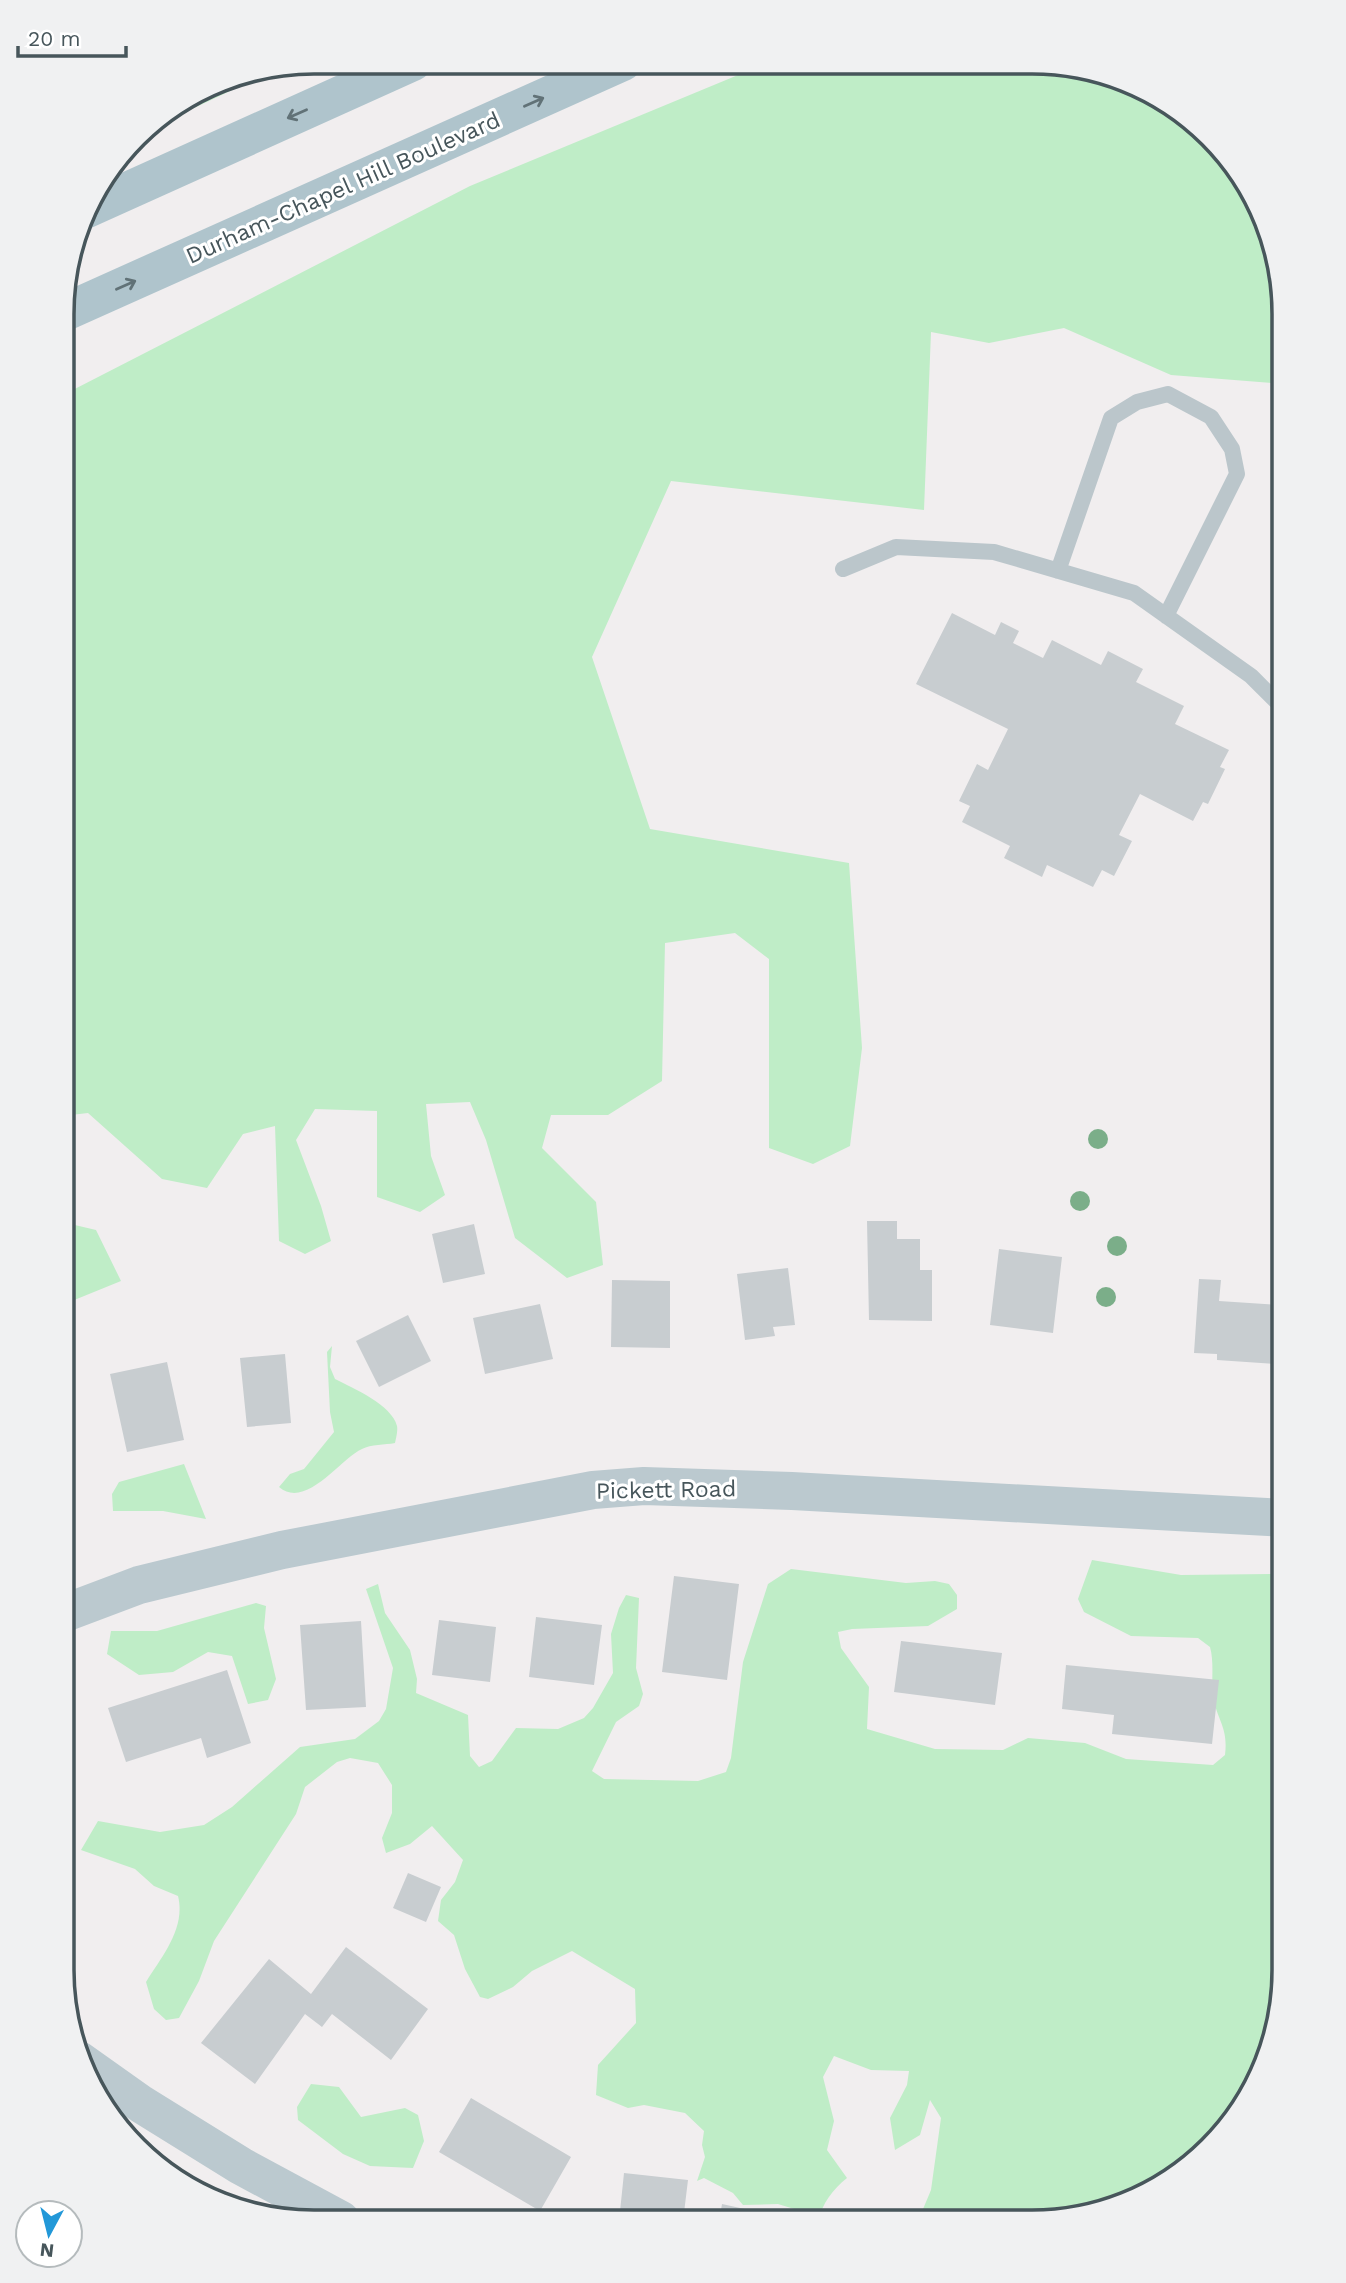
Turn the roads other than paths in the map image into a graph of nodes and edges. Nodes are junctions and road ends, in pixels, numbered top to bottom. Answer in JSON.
{"nodes":[{"id":1,"x":387,"y":74,"type":"edge"},
{"id":2,"x":596,"y":74,"type":"edge"},
{"id":3,"x":100,"y":204,"type":"edge"},
{"id":4,"x":74,"y":308,"type":"edge"},
{"id":5,"x":843,"y":569,"type":"dead end"},
{"id":6,"x":1058,"y":571,"type":"junction"},
{"id":7,"x":1166,"y":616,"type":"junction"},
{"id":8,"x":1272,"y":697,"type":"edge"},
{"id":9,"x":1272,"y":1517,"type":"edge"},
{"id":10,"x":74,"y":1609,"type":"edge"},
{"id":11,"x":98,"y":2074,"type":"edge"},
{"id":12,"x":322,"y":2210,"type":"edge"}],
"edges":[{"from":1,"to":3,"type":"main road","one_way":true},
{"from":4,"to":2,"type":"main road","name":"Durham-Chapel Hill Boulevard","one_way":true},
{"from":5,"to":6,"type":"lane"},
{"from":6,"to":7,"type":"lane"},
{"from":6,"to":7,"type":"lane"},
{"from":7,"to":8,"type":"lane"},
{"from":9,"to":10,"type":"street","name":"Pickett Road"},
{"from":11,"to":12,"type":"street"}]}
